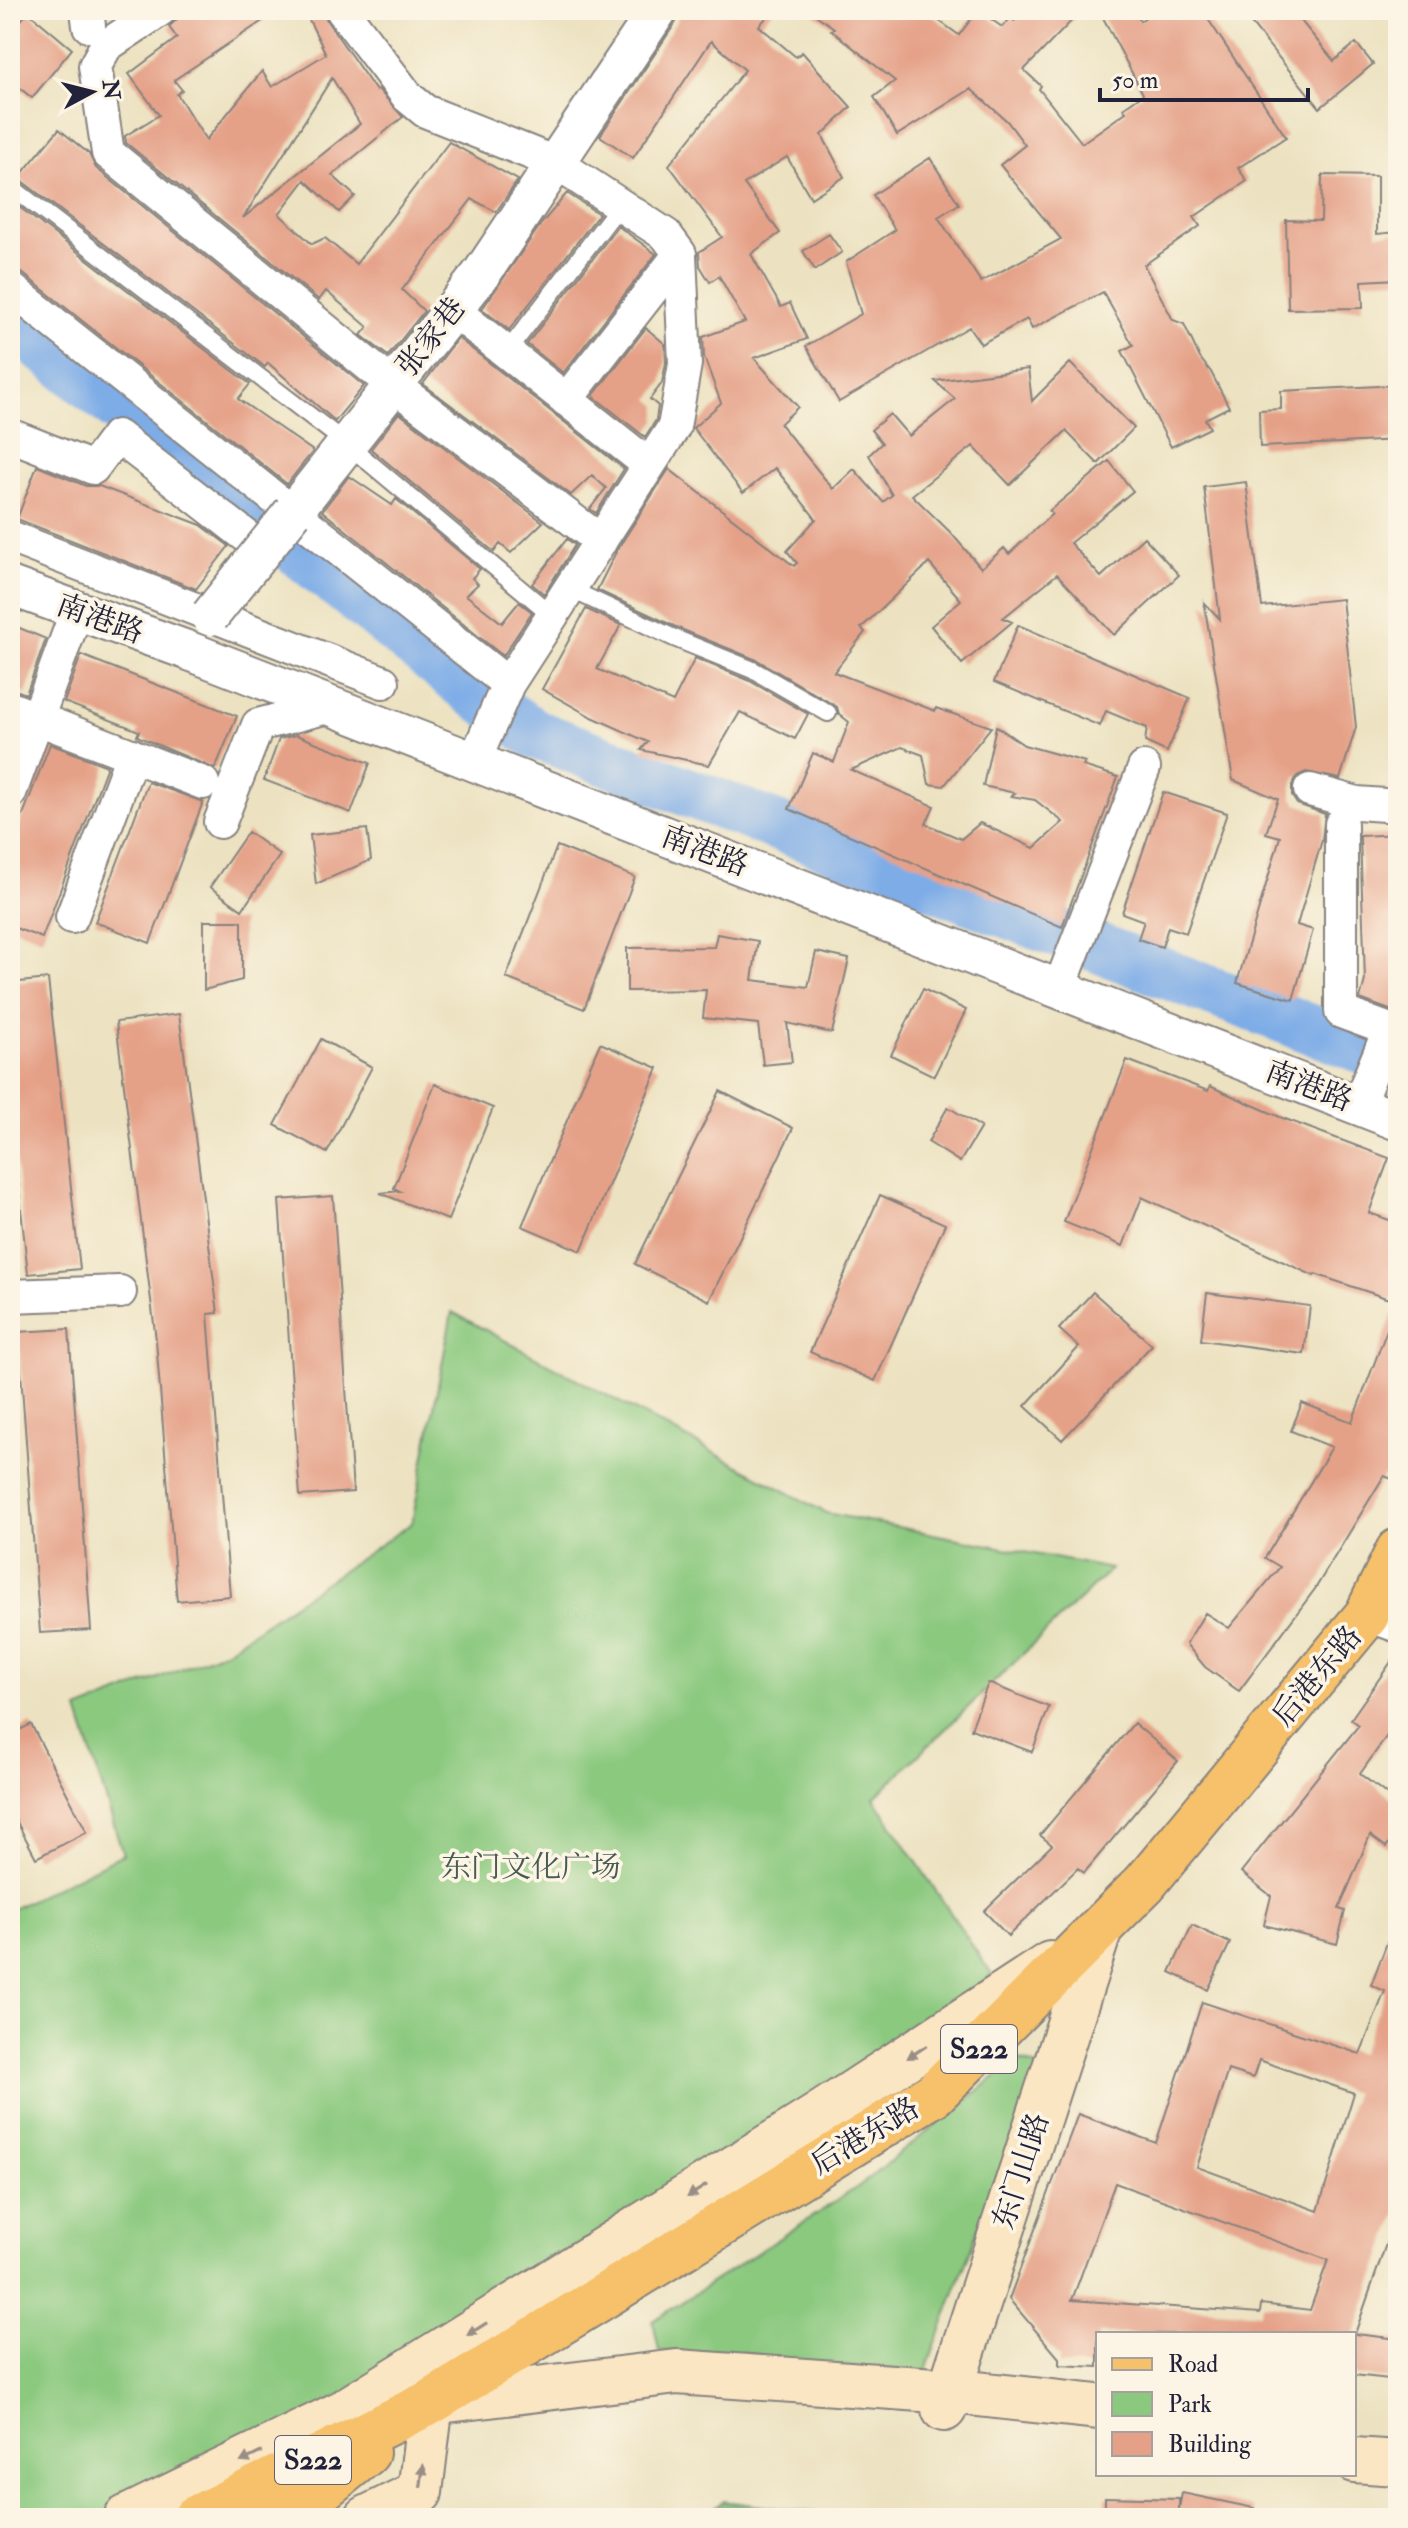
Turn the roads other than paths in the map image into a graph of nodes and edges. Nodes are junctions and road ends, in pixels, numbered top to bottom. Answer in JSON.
{"nodes":[{"id":1,"x":160,"y":10,"type":"edge"},
{"id":2,"x":342,"y":10,"type":"edge"},
{"id":3,"x":658,"y":10,"type":"edge"},
{"id":4,"x":556,"y":163,"type":"junction"},
{"id":5,"x":10,"y":186,"type":"edge"},
{"id":6,"x":620,"y":205,"type":"junction"},
{"id":7,"x":680,"y":254,"type":"junction"},
{"id":8,"x":10,"y":288,"type":"edge"},
{"id":9,"x":453,"y":310,"type":"junction"},
{"id":10,"x":506,"y":353,"type":"junction"},
{"id":11,"x":393,"y":385,"type":"junction"},
{"id":12,"x":566,"y":400,"type":"junction"},
{"id":13,"x":10,"y":435,"type":"edge"},
{"id":14,"x":347,"y":444,"type":"junction"},
{"id":15,"x":649,"y":465,"type":"junction"},
{"id":16,"x":293,"y":512,"type":"junction"},
{"id":17,"x":10,"y":537,"type":"edge"},
{"id":18,"x":601,"y":541,"type":"junction"},
{"id":19,"x":263,"y":549,"type":"junction"},
{"id":20,"x":10,"y":586,"type":"edge"},
{"id":21,"x":570,"y":589,"type":"junction"},
{"id":22,"x":77,"y":610,"type":"junction"},
{"id":23,"x":553,"y":616,"type":"junction"},
{"id":24,"x":184,"y":649,"type":"junction"},
{"id":25,"x":383,"y":682,"type":"dead end"},
{"id":26,"x":508,"y":684,"type":"junction"},
{"id":27,"x":332,"y":706,"type":"junction"},
{"id":28,"x":24,"y":713,"type":"edge"},
{"id":29,"x":828,"y":713,"type":"dead end"},
{"id":30,"x":132,"y":755,"type":"junction"},
{"id":31,"x":475,"y":761,"type":"junction"},
{"id":32,"x":1144,"y":768,"type":"dead end"},
{"id":33,"x":203,"y":783,"type":"dead end"},
{"id":34,"x":1310,"y":790,"type":"dead end"},
{"id":35,"x":10,"y":793,"type":"edge"},
{"id":36,"x":1398,"y":806,"type":"edge"},
{"id":37,"x":220,"y":822,"type":"dead end"},
{"id":38,"x":1341,"y":824,"type":"dead end"},
{"id":39,"x":72,"y":917,"type":"dead end"},
{"id":40,"x":1060,"y":988,"type":"junction"},
{"id":41,"x":1394,"y":1031,"type":"edge"},
{"id":42,"x":1359,"y":1104,"type":"junction"},
{"id":43,"x":1398,"y":1121,"type":"edge"},
{"id":44,"x":120,"y":1292,"type":"dead end"},
{"id":45,"x":10,"y":1296,"type":"edge"},
{"id":46,"x":1398,"y":1551,"type":"edge"},
{"id":47,"x":1382,"y":1621,"type":"edge"},
{"id":48,"x":1099,"y":1932,"type":"junction"},
{"id":49,"x":947,"y":2400,"type":"junction"},
{"id":50,"x":431,"y":2402,"type":"junction"},
{"id":51,"x":1096,"y":2407,"type":"edge"},
{"id":52,"x":1096,"y":2428,"type":"edge"},
{"id":53,"x":1356,"y":2434,"type":"edge"},
{"id":54,"x":1398,"y":2435,"type":"edge"},
{"id":55,"x":1356,"y":2460,"type":"edge"},
{"id":56,"x":1398,"y":2463,"type":"edge"},
{"id":57,"x":126,"y":2518,"type":"edge"},
{"id":58,"x":195,"y":2518,"type":"edge"},
{"id":59,"x":269,"y":2518,"type":"edge"},
{"id":60,"x":367,"y":2518,"type":"edge"}],
"edges":[{"from":1,"to":11,"type":"street"},
{"from":2,"to":4,"type":"street"},
{"from":3,"to":4,"type":"street","name":"张家巷"},
{"from":4,"to":6,"type":"street"},
{"from":4,"to":9,"type":"street","name":"张家巷"},
{"from":5,"to":14,"type":"lane"},
{"from":6,"to":7,"type":"street"},
{"from":6,"to":10,"type":"lane"},
{"from":7,"to":12,"type":"street"},
{"from":7,"to":15,"type":"street"},
{"from":8,"to":16,"type":"street"},
{"from":9,"to":10,"type":"street"},
{"from":9,"to":11,"type":"street","name":"张家巷"},
{"from":10,"to":12,"type":"street"},
{"from":11,"to":14,"type":"street","name":"张家巷"},
{"from":11,"to":18,"type":"street"},
{"from":12,"to":15,"type":"street"},
{"from":13,"to":19,"type":"street"},
{"from":14,"to":16,"type":"street","name":"张家巷"},
{"from":14,"to":23,"type":"lane"},
{"from":15,"to":18,"type":"street"},
{"from":16,"to":19,"type":"street","name":"张家巷","bridge":true},
{"from":16,"to":26,"type":"street"},
{"from":17,"to":25,"type":"street"},
{"from":18,"to":21,"type":"street"},
{"from":19,"to":24,"type":"street","name":"张家巷","bridge":true},
{"from":20,"to":22,"type":"street","name":"南港路"},
{"from":21,"to":23,"type":"street"},
{"from":21,"to":29,"type":"lane"},
{"from":22,"to":24,"type":"street","name":"南港路"},
{"from":22,"to":28,"type":"street"},
{"from":23,"to":26,"type":"street"},
{"from":24,"to":27,"type":"street","name":"南港路"},
{"from":26,"to":31,"type":"street"},
{"from":27,"to":31,"type":"street","name":"南港路"},
{"from":27,"to":37,"type":"street"},
{"from":28,"to":30,"type":"street"},
{"from":28,"to":35,"type":"street"},
{"from":30,"to":33,"type":"street"},
{"from":30,"to":39,"type":"street"},
{"from":31,"to":40,"type":"street","name":"南港路"},
{"from":32,"to":40,"type":"street"},
{"from":34,"to":36,"type":"street"},
{"from":38,"to":41,"type":"street"},
{"from":40,"to":42,"type":"street","name":"南港路"},
{"from":41,"to":42,"type":"street"},
{"from":42,"to":43,"type":"street","name":"南港路"},
{"from":44,"to":45,"type":"street"},
{"from":46,"to":47,"type":"main road","name":"后港东路","number":"S222"},
{"from":47,"to":48,"type":"main road","name":"后港东路","number":"S222"},
{"from":48,"to":49,"type":"main road","name":"东门山路"},
{"from":48,"to":50,"type":"main road","name":"后港东路","number":"S222"},
{"from":48,"to":57,"type":"main road","one_way":true},
{"from":49,"to":50,"type":"main road"},
{"from":49,"to":51,"type":"main road"},
{"from":49,"to":52,"type":"main road"},
{"from":50,"to":58,"type":"main road","number":"S222"},
{"from":50,"to":59,"type":"main road","number":"S222"},
{"from":60,"to":50,"type":"main road","one_way":true},
{"from":53,"to":54,"type":"main road"},
{"from":55,"to":56,"type":"main road"}]}
